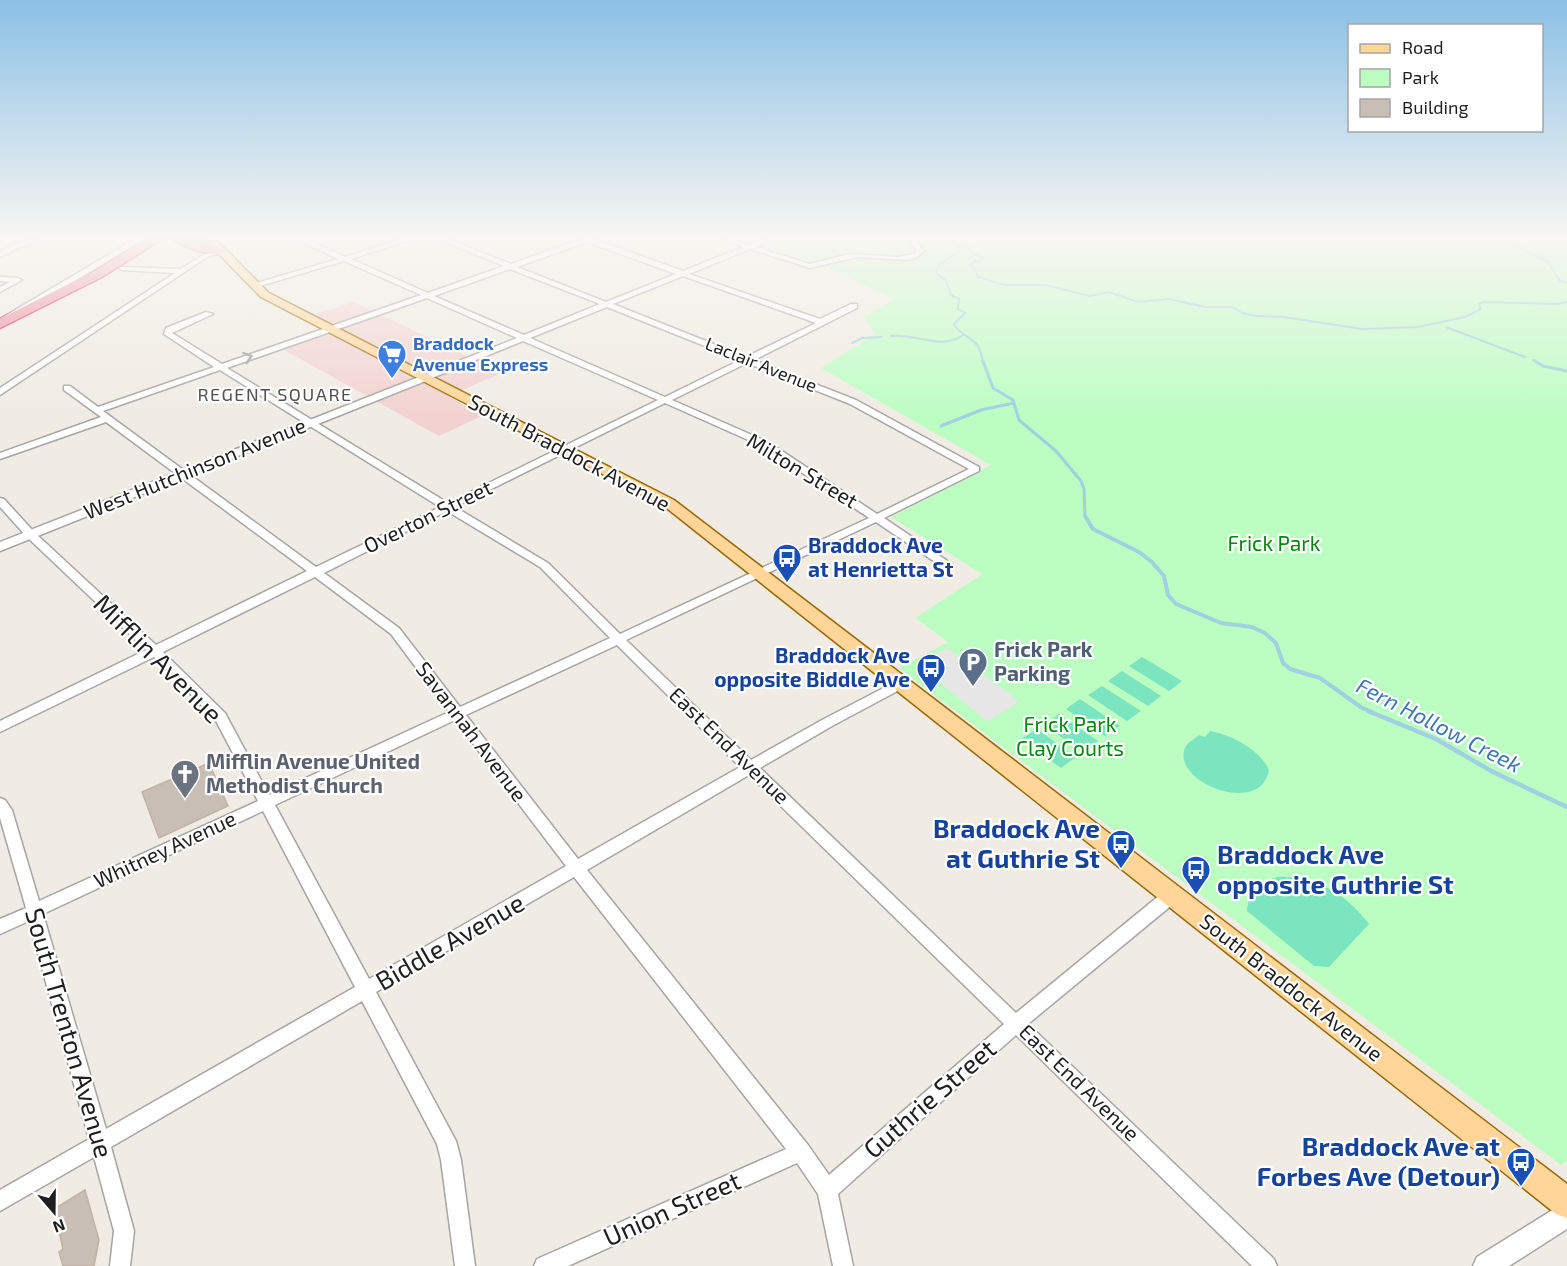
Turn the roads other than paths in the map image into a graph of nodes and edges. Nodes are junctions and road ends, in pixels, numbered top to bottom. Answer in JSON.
{"nodes":[{"id":1,"x":43,"y":298,"type":"edge"},
{"id":2,"x":51,"y":298,"type":"edge"},
{"id":3,"x":141,"y":298,"type":"edge"},
{"id":4,"x":271,"y":298,"type":"edge"},
{"id":5,"x":420,"y":298,"type":"edge"},
{"id":6,"x":431,"y":298,"type":"edge"},
{"id":7,"x":593,"y":298,"type":"edge"},
{"id":8,"x":623,"y":298,"type":"edge"},
{"id":9,"x":750,"y":298,"type":"edge"},
{"id":10,"x":608,"y":304,"type":"junction"},
{"id":11,"x":854,"y":306,"type":"dead end"},
{"id":12,"x":209,"y":314,"type":"dead end"},
{"id":13,"x":0,"y":324,"type":"edge"},
{"id":14,"x":822,"y":324,"type":"junction"},
{"id":15,"x":330,"y":330,"type":"junction"},
{"id":16,"x":522,"y":339,"type":"junction"},
{"id":17,"x":749,"y":359,"type":"junction"},
{"id":18,"x":221,"y":367,"type":"junction"},
{"id":19,"x":424,"y":378,"type":"junction"},
{"id":20,"x":67,"y":388,"type":"dead end"},
{"id":21,"x":0,"y":392,"type":"edge"},
{"id":22,"x":663,"y":401,"type":"junction"},
{"id":23,"x":97,"y":410,"type":"junction"},
{"id":24,"x":108,"y":418,"type":"junction"},
{"id":25,"x":312,"y":423,"type":"junction"},
{"id":26,"x":564,"y":450,"type":"junction"},
{"id":27,"x":0,"y":456,"type":"edge"},
{"id":28,"x":974,"y":466,"type":"joint"},
{"id":29,"x":183,"y":474,"type":"junction"},
{"id":30,"x":0,"y":501,"type":"edge"},
{"id":31,"x":449,"y":506,"type":"junction"},
{"id":32,"x":877,"y":517,"type":"junction"},
{"id":33,"x":31,"y":535,"type":"junction"},
{"id":34,"x":0,"y":547,"type":"edge"},
{"id":35,"x":942,"y":562,"type":"dead end"},
{"id":36,"x":314,"y":573,"type":"junction"},
{"id":37,"x":758,"y":574,"type":"junction"},
{"id":38,"x":618,"y":638,"type":"junction"},
{"id":39,"x":155,"y":651,"type":"junction"},
{"id":40,"x":901,"y":684,"type":"junction"},
{"id":41,"x":457,"y":713,"type":"junction"},
{"id":42,"x":0,"y":727,"type":"edge"},
{"id":43,"x":751,"y":768,"type":"junction"},
{"id":44,"x":267,"y":802,"type":"junction"},
{"id":45,"x":0,"y":804,"type":"edge"},
{"id":46,"x":578,"y":868,"type":"junction"},
{"id":47,"x":1172,"y":895,"type":"junction"},
{"id":48,"x":35,"y":911,"type":"junction"},
{"id":49,"x":0,"y":927,"type":"edge"},
{"id":50,"x":365,"y":991,"type":"junction"},
{"id":51,"x":1017,"y":1023,"type":"junction"},
{"id":52,"x":100,"y":1144,"type":"junction"},
{"id":53,"x":801,"y":1152,"type":"junction"},
{"id":54,"x":827,"y":1190,"type":"junction"},
{"id":55,"x":0,"y":1201,"type":"edge"},
{"id":56,"x":1567,"y":1203,"type":"edge"},
{"id":57,"x":1567,"y":1214,"type":"edge"},
{"id":58,"x":120,"y":1266,"type":"edge"},
{"id":59,"x":465,"y":1266,"type":"edge"},
{"id":60,"x":544,"y":1266,"type":"edge"},
{"id":61,"x":843,"y":1266,"type":"edge"},
{"id":62,"x":1267,"y":1266,"type":"edge"},
{"id":63,"x":1486,"y":1266,"type":"edge"}],
"edges":[{"from":1,"to":13,"type":"street"},
{"from":2,"to":13,"type":"highway"},
{"from":3,"to":21,"type":"street"},
{"from":4,"to":15,"type":"main road","name":"South Braddock Avenue"},
{"from":5,"to":15,"type":"street"},
{"from":6,"to":16,"type":"street"},
{"from":7,"to":10,"type":"street","name":"Laclair Avenue"},
{"from":8,"to":10,"type":"street"},
{"from":9,"to":14,"type":"street"},
{"from":10,"to":16,"type":"street"},
{"from":10,"to":17,"type":"street","name":"Laclair Avenue"},
{"from":11,"to":14,"type":"street","name":"Overton Street"},
{"from":12,"to":18,"type":"street","name":"East End Avenue"},
{"from":14,"to":17,"type":"street","name":"Overton Street"},
{"from":18,"to":15,"type":"street","one_way":true},
{"from":15,"to":19,"type":"main road","name":"South Braddock Avenue"},
{"from":16,"to":19,"type":"street"},
{"from":16,"to":22,"type":"street","name":"Milton Street"},
{"from":17,"to":22,"type":"street","name":"Overton Street"},
{"from":17,"to":28,"type":"street","name":"Laclair Avenue"},
{"from":18,"to":23,"type":"street"},
{"from":18,"to":25,"type":"street","name":"East End Avenue"},
{"from":19,"to":25,"type":"street","name":"West Hutchinson Avenue"},
{"from":19,"to":26,"type":"main road","name":"South Braddock Avenue"},
{"from":20,"to":23,"type":"street","name":"Savannah Avenue"},
{"from":22,"to":26,"type":"street","name":"Overton Street"},
{"from":22,"to":32,"type":"street","name":"Milton Street"},
{"from":23,"to":24,"type":"street","name":"Savannah Avenue"},
{"from":24,"to":27,"type":"street"},
{"from":24,"to":29,"type":"street","name":"Savannah Avenue"},
{"from":25,"to":29,"type":"street","name":"West Hutchinson Avenue"},
{"from":25,"to":31,"type":"street","name":"East End Avenue"},
{"from":26,"to":31,"type":"street","name":"Overton Street"},
{"from":26,"to":37,"type":"main road","name":"South Braddock Avenue"},
{"from":28,"to":32,"type":"street","name":"Whitney Avenue"},
{"from":29,"to":33,"type":"street","name":"West Hutchinson Avenue"},
{"from":29,"to":36,"type":"street","name":"Savannah Avenue"},
{"from":30,"to":33,"type":"street","name":"Mifflin Avenue"},
{"from":31,"to":36,"type":"street","name":"Overton Street"},
{"from":31,"to":38,"type":"street","name":"East End Avenue"},
{"from":32,"to":35,"type":"street","name":"Milton Street"},
{"from":32,"to":37,"type":"street","name":"Whitney Avenue"},
{"from":33,"to":34,"type":"street","name":"West Hutchinson Avenue"},
{"from":33,"to":39,"type":"street","name":"Mifflin Avenue"},
{"from":36,"to":39,"type":"street","name":"Overton Street"},
{"from":36,"to":41,"type":"street","name":"Savannah Avenue"},
{"from":37,"to":38,"type":"street","name":"Whitney Avenue"},
{"from":37,"to":40,"type":"main road","name":"South Braddock Avenue"},
{"from":38,"to":41,"type":"street","name":"Whitney Avenue"},
{"from":38,"to":43,"type":"street","name":"East End Avenue"},
{"from":39,"to":42,"type":"street","name":"Overton Street"},
{"from":39,"to":44,"type":"street","name":"Mifflin Avenue"},
{"from":40,"to":43,"type":"street","name":"Biddle Avenue"},
{"from":40,"to":47,"type":"main road","name":"South Braddock Avenue"},
{"from":41,"to":44,"type":"street","name":"Whitney Avenue"},
{"from":41,"to":46,"type":"street","name":"Savannah Avenue"},
{"from":43,"to":46,"type":"street","name":"Biddle Avenue"},
{"from":43,"to":51,"type":"street","name":"East End Avenue"},
{"from":44,"to":48,"type":"street","name":"Whitney Avenue"},
{"from":44,"to":50,"type":"street","name":"Mifflin Avenue"},
{"from":45,"to":48,"type":"street","name":"South Trenton Avenue"},
{"from":46,"to":50,"type":"street","name":"Biddle Avenue"},
{"from":46,"to":53,"type":"street","name":"Savannah Avenue"},
{"from":47,"to":51,"type":"street","name":"Guthrie Street"},
{"from":47,"to":56,"type":"main road","name":"South Braddock Avenue"},
{"from":48,"to":49,"type":"street","name":"Whitney Avenue"},
{"from":48,"to":52,"type":"street","name":"South Trenton Avenue"},
{"from":50,"to":52,"type":"street","name":"Biddle Avenue"},
{"from":50,"to":59,"type":"street","name":"Mifflin Avenue"},
{"from":51,"to":54,"type":"street","name":"Guthrie Street"},
{"from":51,"to":62,"type":"street","name":"East End Avenue"},
{"from":52,"to":55,"type":"street","name":"Biddle Avenue"},
{"from":52,"to":58,"type":"street","name":"South Trenton Avenue"},
{"from":53,"to":54,"type":"street","name":"Savannah Avenue"},
{"from":53,"to":60,"type":"street","name":"Union Street"},
{"from":54,"to":61,"type":"street"},
{"from":57,"to":63,"type":"street"}]}
